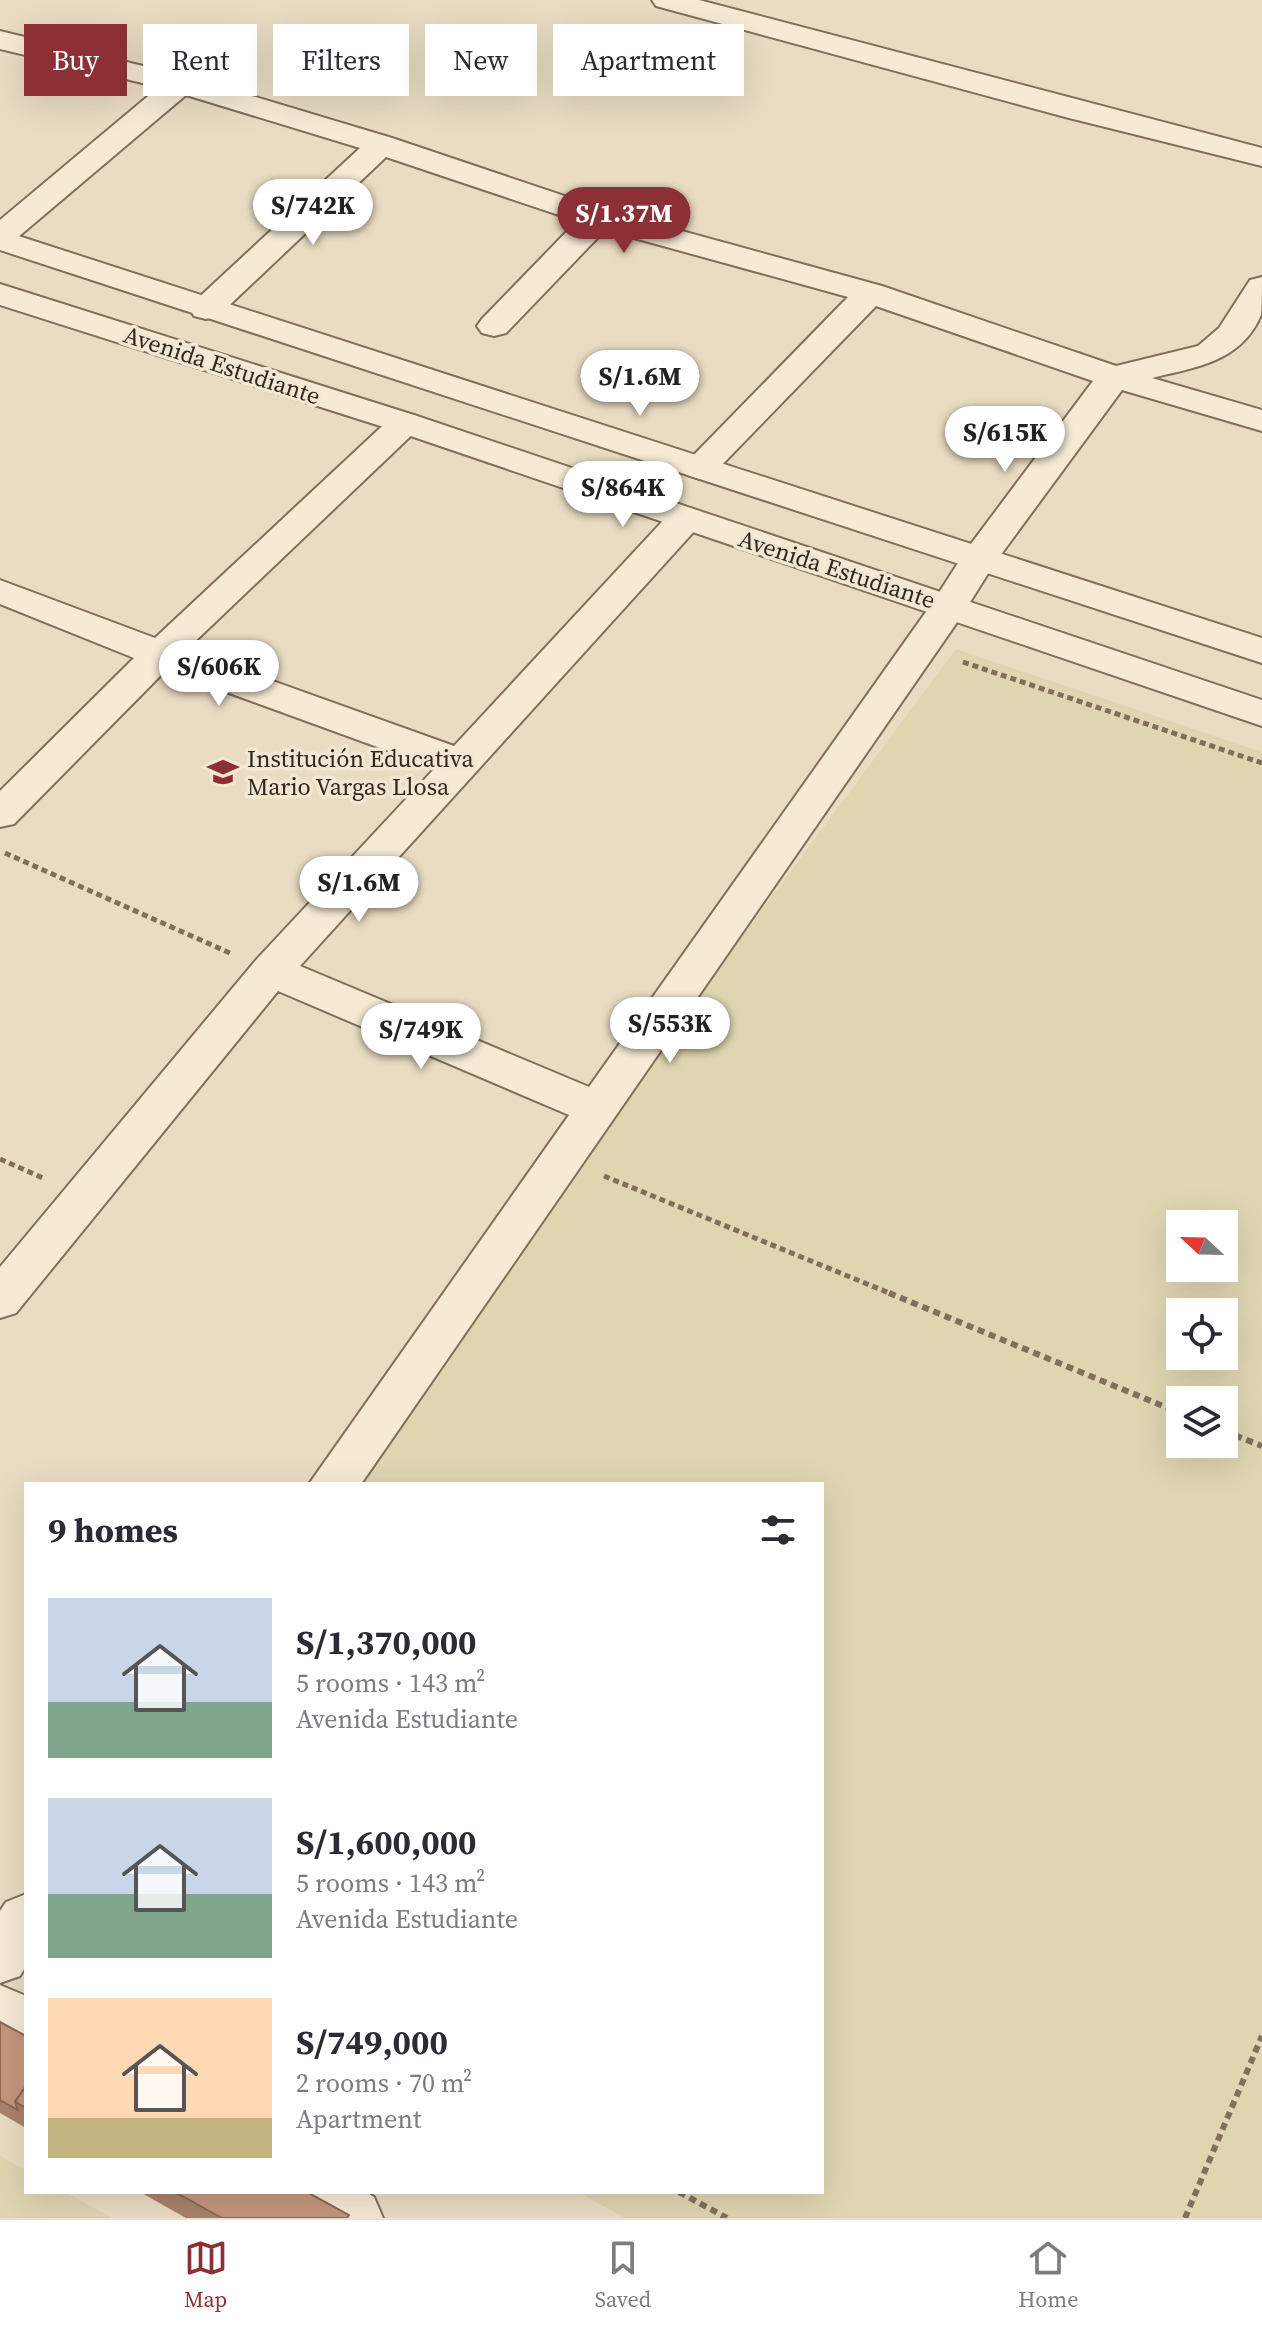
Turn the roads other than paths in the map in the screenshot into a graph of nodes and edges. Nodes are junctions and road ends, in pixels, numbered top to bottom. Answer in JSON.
{"nodes":[{"id":1,"x":666,"y":0,"type":"edge"},
{"id":2,"x":0,"y":40,"type":"edge"},
{"id":3,"x":143,"y":75,"type":"edge"},
{"id":4,"x":167,"y":96,"type":"edge"},
{"id":5,"x":220,"y":96,"type":"edge"},
{"id":6,"x":381,"y":145,"type":"junction"},
{"id":7,"x":1262,"y":157,"type":"edge"},
{"id":8,"x":598,"y":218,"type":"junction"},
{"id":9,"x":0,"y":238,"type":"edge"},
{"id":10,"x":1262,"y":287,"type":"edge"},
{"id":11,"x":870,"y":293,"type":"junction"},
{"id":12,"x":0,"y":294,"type":"edge"},
{"id":13,"x":206,"y":309,"type":"junction"},
{"id":14,"x":494,"y":326,"type":"dead end"},
{"id":15,"x":1114,"y":377,"type":"junction"},
{"id":16,"x":1262,"y":421,"type":"edge"},
{"id":17,"x":405,"y":423,"type":"junction"},
{"id":18,"x":700,"y":468,"type":"junction"},
{"id":19,"x":685,"y":519,"type":"junction"},
{"id":20,"x":978,"y":560,"type":"junction"},
{"id":21,"x":0,"y":591,"type":"edge"},
{"id":22,"x":949,"y":607,"type":"junction"},
{"id":23,"x":1262,"y":651,"type":"edge"},
{"id":24,"x":160,"y":654,"type":"junction"},
{"id":25,"x":1262,"y":713,"type":"edge"},
{"id":26,"x":461,"y":763,"type":"junction"},
{"id":27,"x":0,"y":814,"type":"edge"},
{"id":28,"x":271,"y":971,"type":"junction"},
{"id":29,"x":598,"y":1109,"type":"junction"},
{"id":30,"x":0,"y":1300,"type":"edge"},
{"id":31,"x":335,"y":1482,"type":"edge"},
{"id":32,"x":24,"y":1923,"type":"edge"},
{"id":33,"x":0,"y":1957,"type":"edge"},
{"id":34,"x":0,"y":2012,"type":"edge"},
{"id":35,"x":24,"y":2026,"type":"edge"},
{"id":36,"x":317,"y":2194,"type":"edge"},
{"id":37,"x":353,"y":2218,"type":"edge"}],
"edges":[{"from":1,"to":7,"type":"street"},
{"from":2,"to":3,"type":"street"},
{"from":4,"to":9,"type":"street"},
{"from":5,"to":6,"type":"street"},
{"from":6,"to":8,"type":"street"},
{"from":6,"to":13,"type":"street"},
{"from":8,"to":11,"type":"street"},
{"from":8,"to":14,"type":"street"},
{"from":9,"to":13,"type":"street","name":"Avenida Estudiante"},
{"from":10,"to":15,"type":"street"},
{"from":11,"to":15,"type":"street"},
{"from":11,"to":18,"type":"street"},
{"from":12,"to":17,"type":"street","name":"Avenida Estudiante"},
{"from":13,"to":18,"type":"street","name":"Avenida Estudiante"},
{"from":15,"to":16,"type":"street"},
{"from":15,"to":20,"type":"street"},
{"from":17,"to":19,"type":"street","name":"Avenida Estudiante"},
{"from":17,"to":24,"type":"street"},
{"from":18,"to":20,"type":"street","name":"Avenida Estudiante"},
{"from":19,"to":22,"type":"street","name":"Avenida Estudiante"},
{"from":19,"to":26,"type":"street"},
{"from":20,"to":22,"type":"street"},
{"from":20,"to":23,"type":"street","name":"Avenida Estudiante"},
{"from":21,"to":24,"type":"street"},
{"from":22,"to":25,"type":"street","name":"Avenida Estudiante"},
{"from":22,"to":29,"type":"street"},
{"from":24,"to":26,"type":"street"},
{"from":24,"to":27,"type":"street"},
{"from":26,"to":28,"type":"street"},
{"from":28,"to":29,"type":"street"},
{"from":28,"to":30,"type":"street"},
{"from":29,"to":31,"type":"street"},
{"from":32,"to":33,"type":"street"},
{"from":34,"to":35,"type":"street"},
{"from":36,"to":37,"type":"street"}]}
